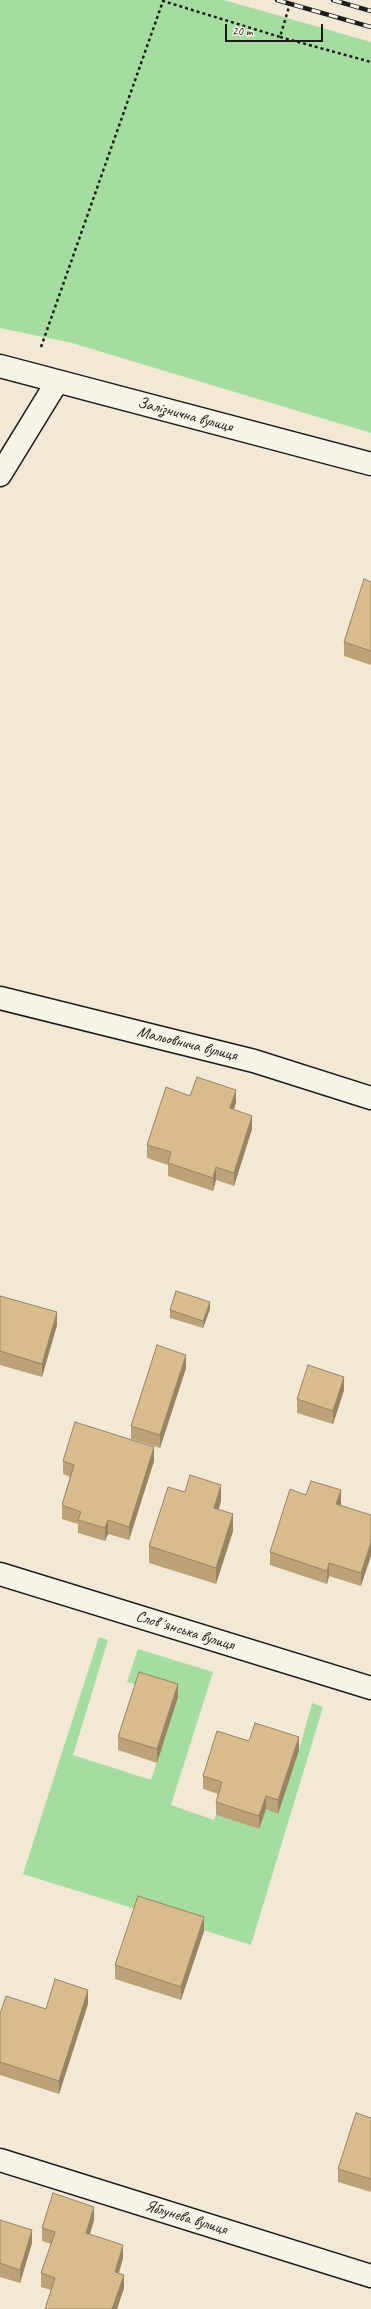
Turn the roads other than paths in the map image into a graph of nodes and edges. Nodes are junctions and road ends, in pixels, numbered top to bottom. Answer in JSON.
{"nodes":[{"id":1,"x":0,"y":366,"type":"edge"},
{"id":2,"x":57,"y":382,"type":"junction"},
{"id":3,"x":371,"y":464,"type":"edge"},
{"id":4,"x":0,"y":475,"type":"edge"},
{"id":5,"x":0,"y":998,"type":"edge"},
{"id":6,"x":371,"y":1098,"type":"edge"},
{"id":7,"x":0,"y":1574,"type":"edge"},
{"id":8,"x":371,"y":1688,"type":"edge"},
{"id":9,"x":0,"y":2160,"type":"edge"},
{"id":10,"x":371,"y":2276,"type":"edge"}],
"edges":[{"from":1,"to":2,"type":"street","name":"Залізнична вулиця"},
{"from":2,"to":3,"type":"street","name":"Залізнична вулиця"},
{"from":2,"to":4,"type":"street"},
{"from":5,"to":6,"type":"street","name":"Мальовнича вулиця"},
{"from":7,"to":8,"type":"street","name":"Словʼянська вулиця"},
{"from":9,"to":10,"type":"street","name":"Яблунева вулиця"}]}
